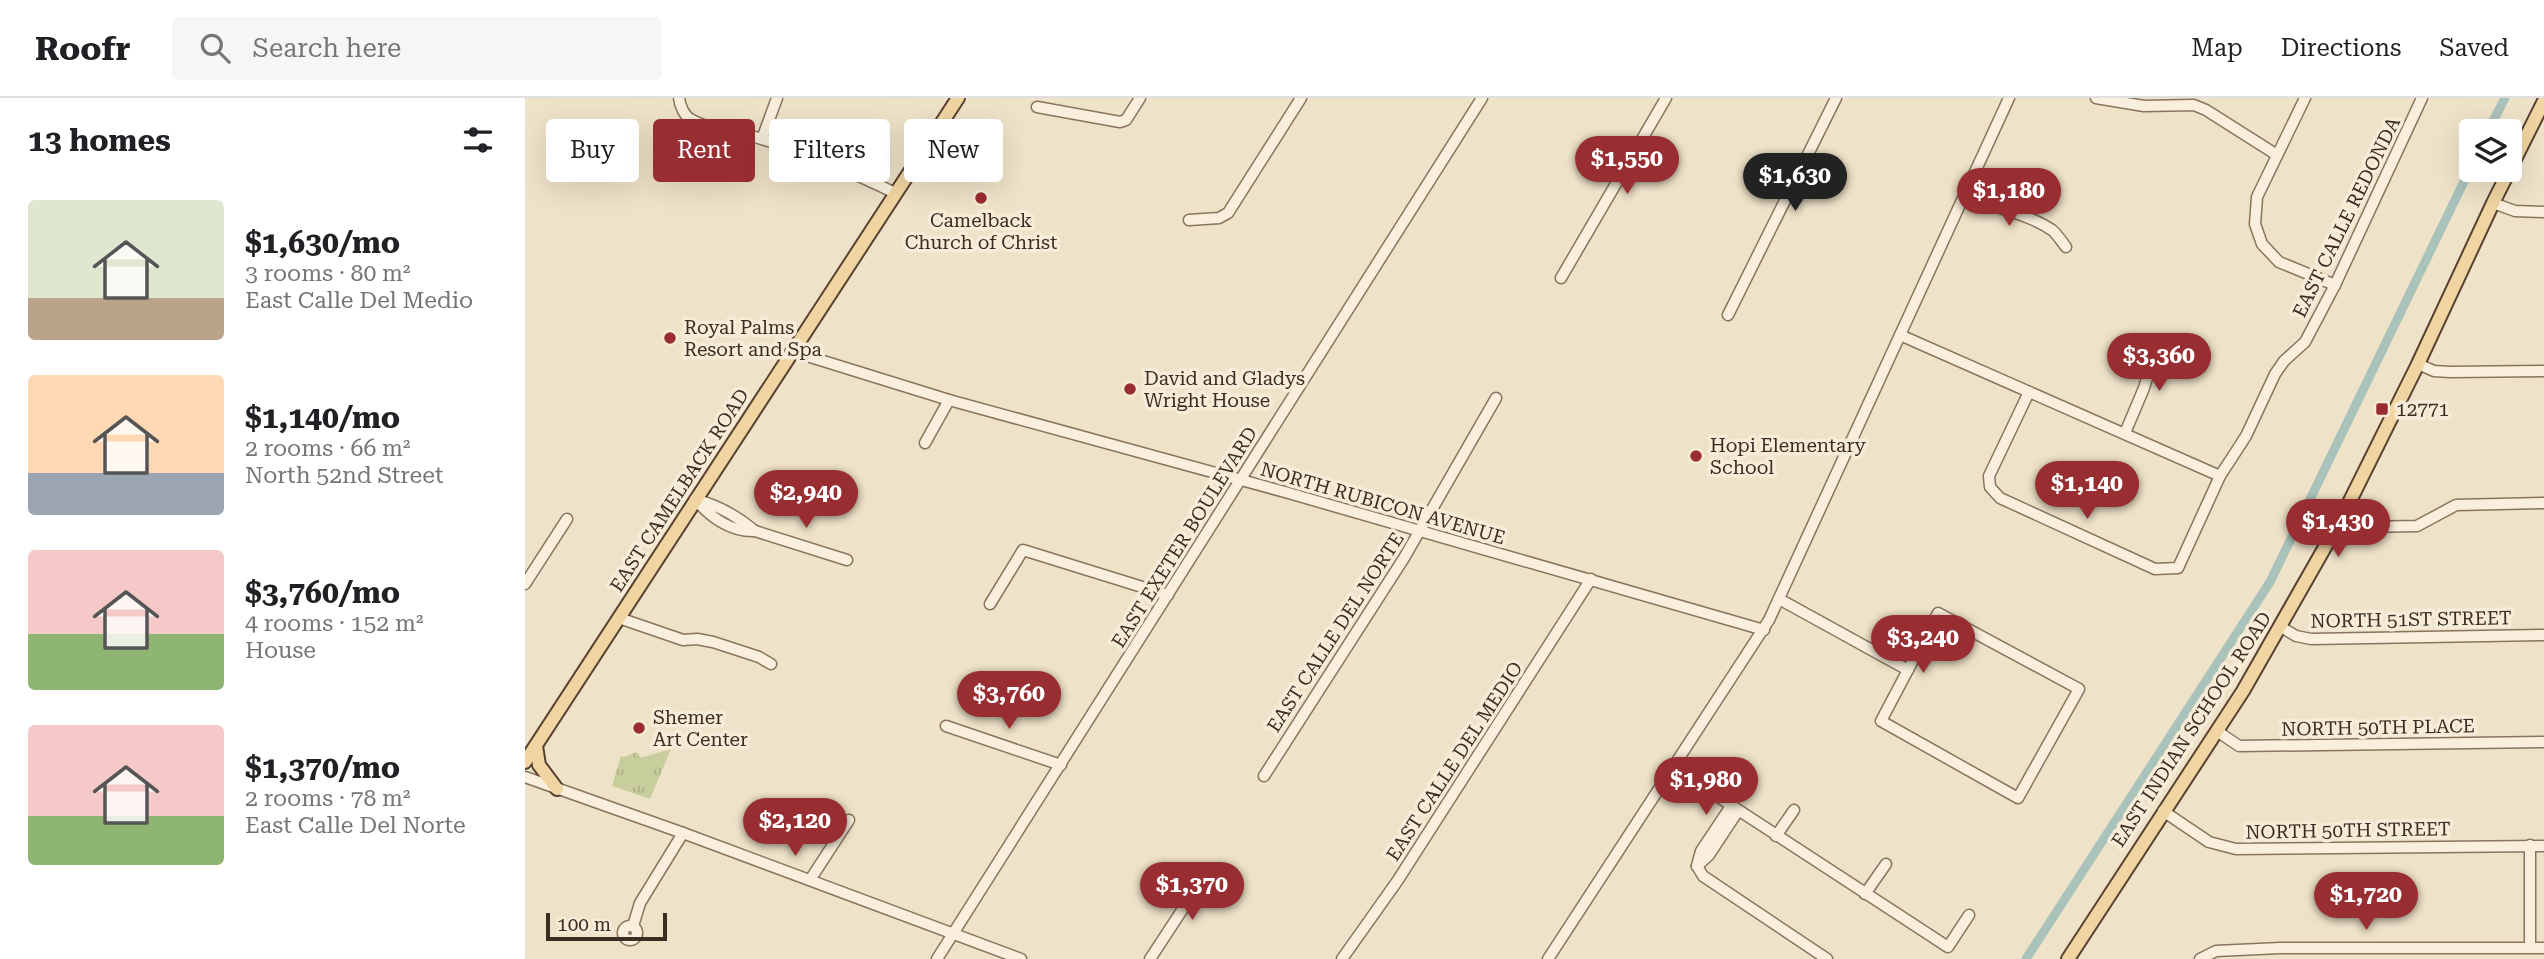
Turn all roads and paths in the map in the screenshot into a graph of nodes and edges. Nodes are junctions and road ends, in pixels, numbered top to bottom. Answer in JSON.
{"nodes":[{"id":1,"x":679,"y":98,"type":"edge"},
{"id":2,"x":777,"y":98,"type":"edge"},
{"id":3,"x":957,"y":98,"type":"edge"},
{"id":4,"x":1140,"y":98,"type":"edge"},
{"id":5,"x":1301,"y":98,"type":"edge"},
{"id":6,"x":1482,"y":98,"type":"edge"},
{"id":7,"x":1666,"y":98,"type":"edge"},
{"id":8,"x":1836,"y":98,"type":"edge"},
{"id":9,"x":2009,"y":98,"type":"edge"},
{"id":10,"x":2096,"y":98,"type":"edge"},
{"id":11,"x":2305,"y":98,"type":"edge"},
{"id":12,"x":2420,"y":99,"type":"edge"},
{"id":13,"x":2119,"y":101,"type":"edge"},
{"id":14,"x":2544,"y":101,"type":"edge"},
{"id":15,"x":1037,"y":107,"type":"dead end"},
{"id":16,"x":762,"y":139,"type":"junction"},
{"id":17,"x":2277,"y":155,"type":"junction"},
{"id":18,"x":895,"y":192,"type":"junction"},
{"id":19,"x":1965,"y":195,"type":"junction"},
{"id":20,"x":2493,"y":203,"type":"junction"},
{"id":21,"x":2544,"y":212,"type":"edge"},
{"id":22,"x":1189,"y":220,"type":"dead end"},
{"id":23,"x":2066,"y":247,"type":"dead end"},
{"id":24,"x":1561,"y":278,"type":"dead end"},
{"id":25,"x":2335,"y":285,"type":"junction"},
{"id":26,"x":1728,"y":315,"type":"dead end"},
{"id":27,"x":1900,"y":335,"type":"junction"},
{"id":28,"x":2158,"y":341,"type":"dead end"},
{"id":29,"x":791,"y":351,"type":"junction"},
{"id":30,"x":2418,"y":364,"type":"junction"},
{"id":31,"x":2544,"y":371,"type":"edge"},
{"id":32,"x":2029,"y":392,"type":"junction"},
{"id":33,"x":1496,"y":398,"type":"dead end"},
{"id":34,"x":949,"y":400,"type":"junction"},
{"id":35,"x":2125,"y":433,"type":"junction"},
{"id":36,"x":925,"y":443,"type":"dead end"},
{"id":37,"x":2220,"y":476,"type":"junction"},
{"id":38,"x":1241,"y":480,"type":"junction"},
{"id":39,"x":695,"y":499,"type":"junction"},
{"id":40,"x":2544,"y":503,"type":"edge"},
{"id":41,"x":567,"y":519,"type":"dead end"},
{"id":42,"x":2341,"y":519,"type":"junction"},
{"id":43,"x":1420,"y":532,"type":"junction"},
{"id":44,"x":847,"y":560,"type":"dead end"},
{"id":45,"x":1591,"y":579,"type":"junction"},
{"id":46,"x":525,"y":584,"type":"edge"},
{"id":47,"x":1168,"y":595,"type":"junction"},
{"id":48,"x":1779,"y":598,"type":"junction"},
{"id":49,"x":989,"y":604,"type":"dead end"},
{"id":50,"x":619,"y":618,"type":"junction"},
{"id":51,"x":2281,"y":626,"type":"junction"},
{"id":52,"x":1763,"y":630,"type":"junction"},
{"id":53,"x":2544,"y":635,"type":"edge"},
{"id":54,"x":771,"y":664,"type":"dead end"},
{"id":55,"x":1908,"y":670,"type":"junction"},
{"id":56,"x":946,"y":726,"type":"dead end"},
{"id":57,"x":2217,"y":731,"type":"junction"},
{"id":58,"x":2544,"y":743,"type":"edge"},
{"id":59,"x":536,"y":746,"type":"junction"},
{"id":60,"x":525,"y":762,"type":"edge"},
{"id":61,"x":1061,"y":765,"type":"junction"},
{"id":62,"x":1674,"y":768,"type":"junction"},
{"id":63,"x":1264,"y":776,"type":"dead end"},
{"id":64,"x":525,"y":777,"type":"edge"},
{"id":65,"x":557,"y":789,"type":"junction"},
{"id":66,"x":1735,"y":808,"type":"junction"},
{"id":67,"x":1794,"y":810,"type":"dead end"},
{"id":68,"x":2162,"y":811,"type":"junction"},
{"id":69,"x":849,"y":820,"type":"dead end"},
{"id":70,"x":683,"y":833,"type":"junction"},
{"id":71,"x":1776,"y":836,"type":"junction"},
{"id":72,"x":2530,"y":845,"type":"junction"},
{"id":73,"x":2544,"y":846,"type":"edge"},
{"id":74,"x":1886,"y":864,"type":"dead end"},
{"id":75,"x":1209,"y":869,"type":"dead end"},
{"id":76,"x":810,"y":880,"type":"junction"},
{"id":77,"x":1865,"y":894,"type":"junction"},
{"id":78,"x":1969,"y":915,"type":"dead end"},
{"id":79,"x":632,"y":926,"type":"dead end"},
{"id":80,"x":953,"y":934,"type":"junction"},
{"id":81,"x":2378,"y":947,"type":"junction"},
{"id":82,"x":2476,"y":947,"type":"junction"},
{"id":83,"x":2529,"y":947,"type":"junction"},
{"id":84,"x":2544,"y":948,"type":"edge"},
{"id":85,"x":2280,"y":954,"type":"edge"},
{"id":86,"x":937,"y":959,"type":"edge"},
{"id":87,"x":1021,"y":959,"type":"edge"},
{"id":88,"x":1150,"y":959,"type":"edge"},
{"id":89,"x":1342,"y":959,"type":"edge"},
{"id":90,"x":1548,"y":959,"type":"edge"},
{"id":91,"x":1828,"y":959,"type":"edge"},
{"id":92,"x":2068,"y":959,"type":"edge"},
{"id":93,"x":2200,"y":959,"type":"edge"},
{"id":94,"x":2378,"y":959,"type":"edge"},
{"id":95,"x":2476,"y":959,"type":"edge"}],
"edges":[{"from":1,"to":16,"type":"street"},
{"from":2,"to":16,"type":"street"},
{"from":3,"to":18,"type":"main road","name":"EAST CAMELBACK ROAD"},
{"from":4,"to":15,"type":"street"},
{"from":5,"to":22,"type":"street"},
{"from":6,"to":38,"type":"street","name":"EAST EXETER BOULEVARD"},
{"from":7,"to":24,"type":"street"},
{"from":8,"to":26,"type":"street"},
{"from":9,"to":19,"type":"street"},
{"from":10,"to":13,"type":"street"},
{"from":11,"to":17,"type":"street"},
{"from":12,"to":25,"type":"street","name":"EAST CALLE REDONDA"},
{"from":13,"to":17,"type":"street"},
{"from":14,"to":20,"type":"main road","name":"EAST INDIAN SCHOOL ROAD"},
{"from":16,"to":18,"type":"street"},
{"from":17,"to":25,"type":"street"},
{"from":18,"to":29,"type":"main road","name":"EAST CAMELBACK ROAD"},
{"from":19,"to":23,"type":"street"},
{"from":19,"to":27,"type":"street"},
{"from":20,"to":21,"type":"street"},
{"from":20,"to":30,"type":"main road","name":"EAST INDIAN SCHOOL ROAD"},
{"from":25,"to":37,"type":"street","name":"EAST CALLE REDONDA"},
{"from":27,"to":32,"type":"street"},
{"from":27,"to":48,"type":"street"},
{"from":28,"to":35,"type":"street"},
{"from":29,"to":34,"type":"street","name":"NORTH RUBICON AVENUE"},
{"from":29,"to":39,"type":"main road","name":"EAST CAMELBACK ROAD"},
{"from":30,"to":31,"type":"street"},
{"from":30,"to":42,"type":"main road","name":"EAST INDIAN SCHOOL ROAD"},
{"from":32,"to":35,"type":"street"},
{"from":32,"to":37,"type":"street","name":"EAST CALLE REDONDA"},
{"from":33,"to":43,"type":"street","name":"EAST CALLE DEL NORTE"},
{"from":34,"to":36,"type":"street"},
{"from":34,"to":38,"type":"street","name":"NORTH RUBICON AVENUE"},
{"from":35,"to":37,"type":"street"},
{"from":38,"to":43,"type":"street","name":"NORTH RUBICON AVENUE"},
{"from":38,"to":47,"type":"street","name":"EAST EXETER BOULEVARD"},
{"from":39,"to":44,"type":"street"},
{"from":39,"to":50,"type":"main road","name":"EAST CAMELBACK ROAD"},
{"from":40,"to":42,"type":"street"},
{"from":41,"to":46,"type":"street"},
{"from":42,"to":51,"type":"main road","name":"EAST INDIAN SCHOOL ROAD"},
{"from":43,"to":45,"type":"street","name":"NORTH RUBICON AVENUE"},
{"from":43,"to":63,"type":"street","name":"EAST CALLE DEL NORTE"},
{"from":45,"to":52,"type":"street","name":"NORTH RUBICON AVENUE"},
{"from":45,"to":89,"type":"street","name":"EAST CALLE DEL MEDIO"},
{"from":47,"to":49,"type":"street"},
{"from":47,"to":61,"type":"street","name":"EAST EXETER BOULEVARD"},
{"from":48,"to":52,"type":"street"},
{"from":48,"to":55,"type":"street"},
{"from":50,"to":54,"type":"street"},
{"from":50,"to":59,"type":"main road","name":"EAST CAMELBACK ROAD"},
{"from":51,"to":53,"type":"street","name":"NORTH 51ST STREET"},
{"from":51,"to":57,"type":"main road","name":"EAST INDIAN SCHOOL ROAD"},
{"from":52,"to":62,"type":"street"},
{"from":55,"to":55,"type":"street"},
{"from":56,"to":61,"type":"street"},
{"from":57,"to":58,"type":"street","name":"NORTH 50TH PLACE"},
{"from":57,"to":68,"type":"main road","name":"EAST INDIAN SCHOOL ROAD"},
{"from":59,"to":60,"type":"main road","name":"EAST CAMELBACK ROAD"},
{"from":59,"to":65,"type":"main road"},
{"from":61,"to":80,"type":"street","name":"EAST EXETER BOULEVARD"},
{"from":62,"to":66,"type":"street"},
{"from":62,"to":90,"type":"street"},
{"from":64,"to":65,"type":"street"},
{"from":65,"to":70,"type":"street"},
{"from":66,"to":71,"type":"street"},
{"from":66,"to":91,"type":"street"},
{"from":67,"to":71,"type":"street"},
{"from":68,"to":72,"type":"street","name":"NORTH 50TH STREET"},
{"from":68,"to":92,"type":"main road","name":"EAST INDIAN SCHOOL ROAD"},
{"from":69,"to":76,"type":"street"},
{"from":70,"to":76,"type":"street"},
{"from":70,"to":79,"type":"street"},
{"from":71,"to":77,"type":"street"},
{"from":72,"to":73,"type":"street","name":"NORTH 50TH STREET"},
{"from":72,"to":83,"type":"street"},
{"from":74,"to":77,"type":"street"},
{"from":75,"to":88,"type":"street"},
{"from":76,"to":80,"type":"street"},
{"from":77,"to":78,"type":"street"},
{"from":80,"to":86,"type":"street","name":"EAST EXETER BOULEVARD"},
{"from":80,"to":87,"type":"street"},
{"from":81,"to":82,"type":"street"},
{"from":81,"to":85,"type":"street"},
{"from":81,"to":94,"type":"street"},
{"from":82,"to":83,"type":"street"},
{"from":82,"to":95,"type":"street"},
{"from":83,"to":84,"type":"street"},
{"from":85,"to":93,"type":"street"}]}
